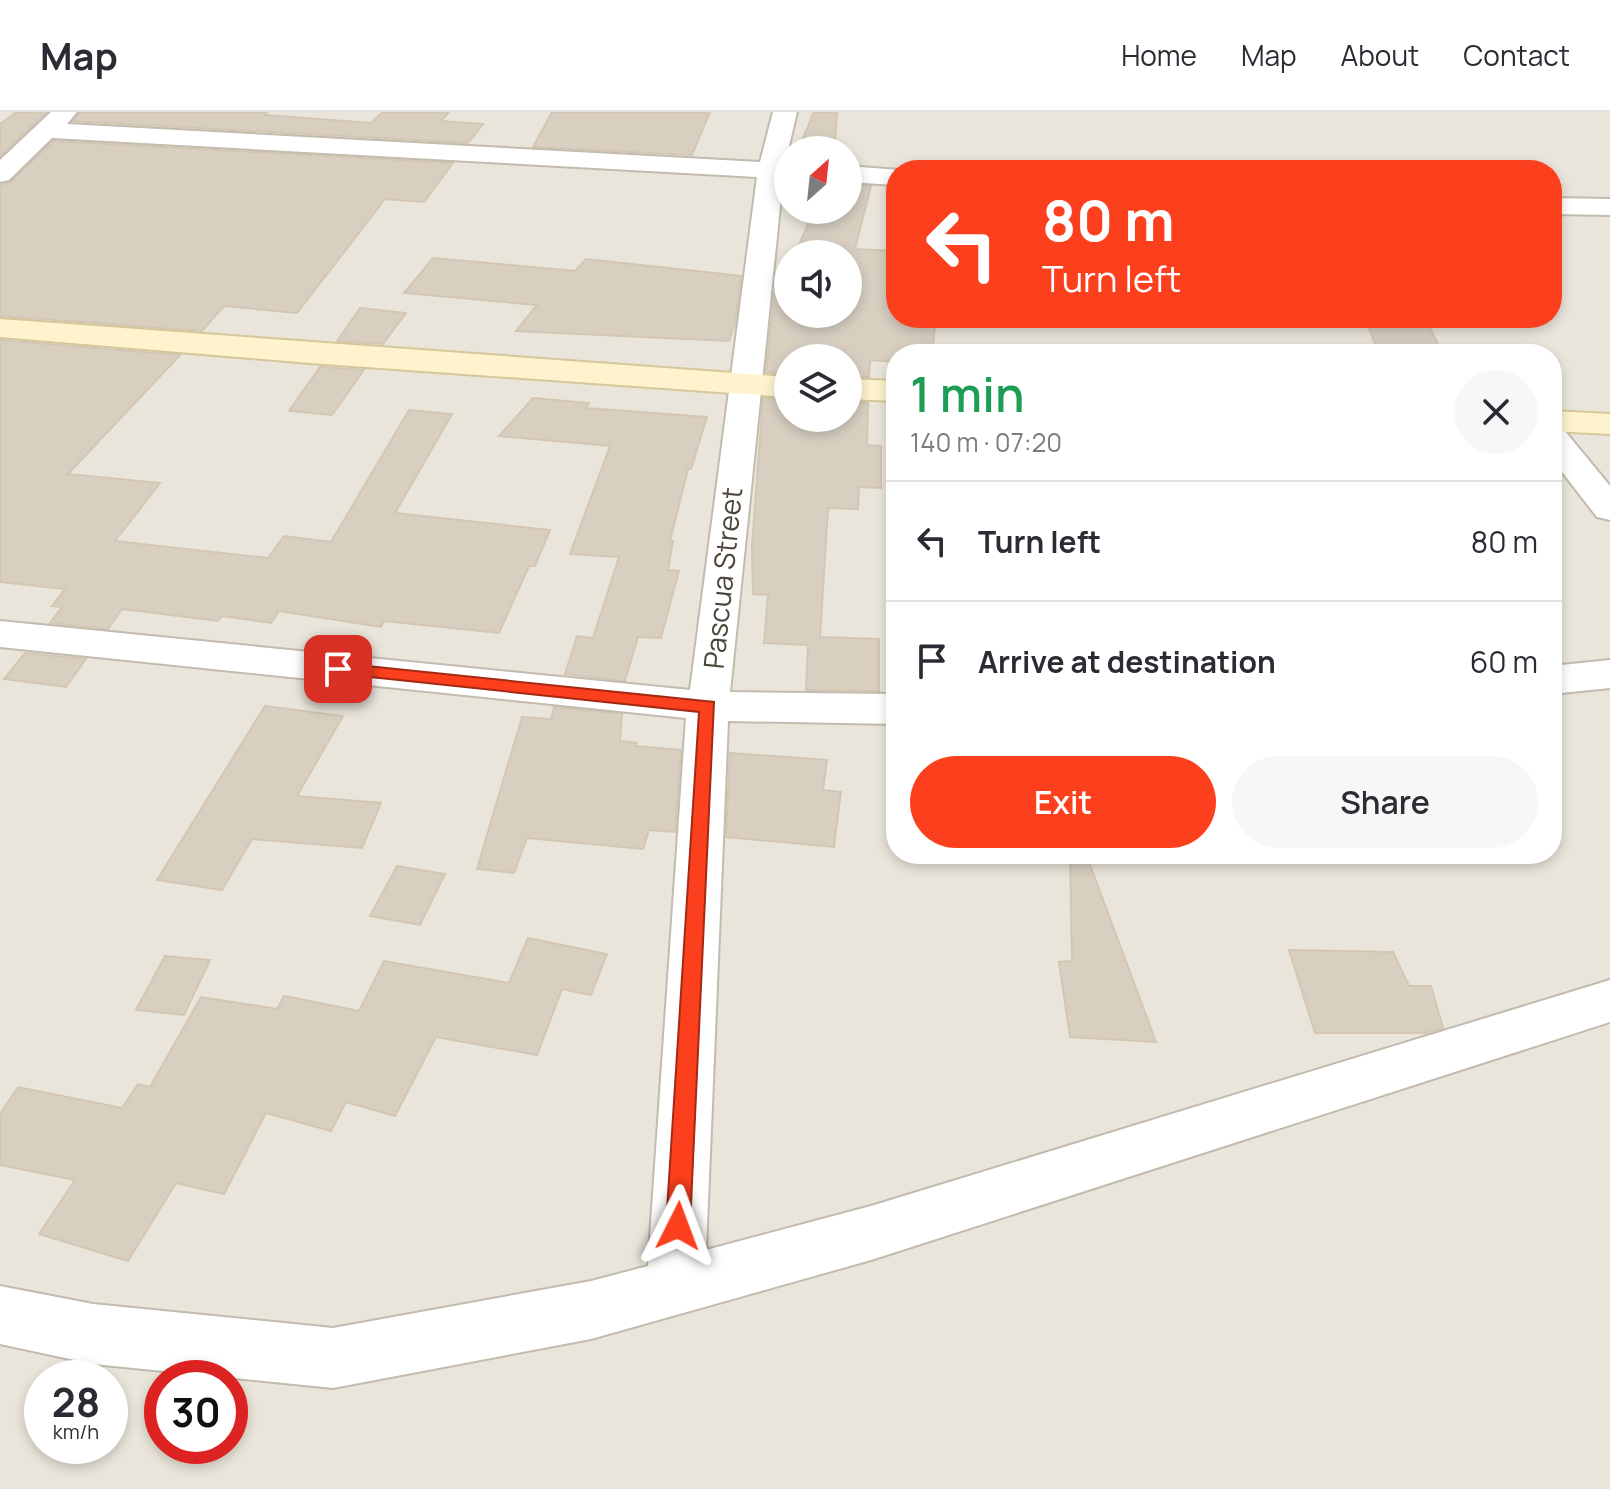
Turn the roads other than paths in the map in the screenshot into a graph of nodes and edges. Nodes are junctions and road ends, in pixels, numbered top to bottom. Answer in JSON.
{"nodes":[{"id":1,"x":785,"y":112,"type":"edge"},
{"id":2,"x":57,"y":121,"type":"edge"},
{"id":3,"x":783,"y":136,"type":"edge"},
{"id":4,"x":774,"y":170,"type":"edge"},
{"id":5,"x":0,"y":174,"type":"edge"},
{"id":6,"x":862,"y":175,"type":"edge"},
{"id":7,"x":886,"y":176,"type":"edge"},
{"id":8,"x":774,"y":200,"type":"edge"},
{"id":9,"x":1562,"y":206,"type":"edge"},
{"id":10,"x":1610,"y":207,"type":"edge"},
{"id":11,"x":0,"y":328,"type":"edge"},
{"id":12,"x":743,"y":385,"type":"junction"},
{"id":13,"x":774,"y":386,"type":"edge"},
{"id":14,"x":862,"y":390,"type":"edge"},
{"id":15,"x":886,"y":391,"type":"edge"},
{"id":16,"x":1562,"y":422,"type":"edge"},
{"id":17,"x":1610,"y":424,"type":"edge"},
{"id":18,"x":1562,"y":449,"type":"edge"},
{"id":19,"x":1610,"y":509,"type":"edge"},
{"id":20,"x":0,"y":634,"type":"edge"},
{"id":21,"x":1610,"y":674,"type":"edge"},
{"id":22,"x":1562,"y":679,"type":"edge"},
{"id":23,"x":708,"y":706,"type":"junction"},
{"id":24,"x":886,"y":709,"type":"edge"},
{"id":25,"x":1610,"y":1001,"type":"edge"},
{"id":26,"x":675,"y":1287,"type":"junction"},
{"id":27,"x":0,"y":1315,"type":"edge"}],
"edges":[{"from":1,"to":3,"type":"street","name":"Pascua Street"},
{"from":2,"to":4,"type":"street"},
{"from":2,"to":5,"type":"street"},
{"from":6,"to":7,"type":"street"},
{"from":8,"to":12,"type":"street","name":"Pascua Street"},
{"from":9,"to":10,"type":"street"},
{"from":11,"to":12,"type":"street"},
{"from":12,"to":13,"type":"street"},
{"from":12,"to":23,"type":"street","name":"Pascua Street"},
{"from":14,"to":15,"type":"street"},
{"from":16,"to":17,"type":"street"},
{"from":18,"to":19,"type":"street"},
{"from":20,"to":23,"type":"street"},
{"from":21,"to":22,"type":"street"},
{"from":23,"to":24,"type":"street"},
{"from":23,"to":26,"type":"street","name":"Pascua Street"},
{"from":25,"to":26,"type":"street"},
{"from":26,"to":27,"type":"street"}]}
